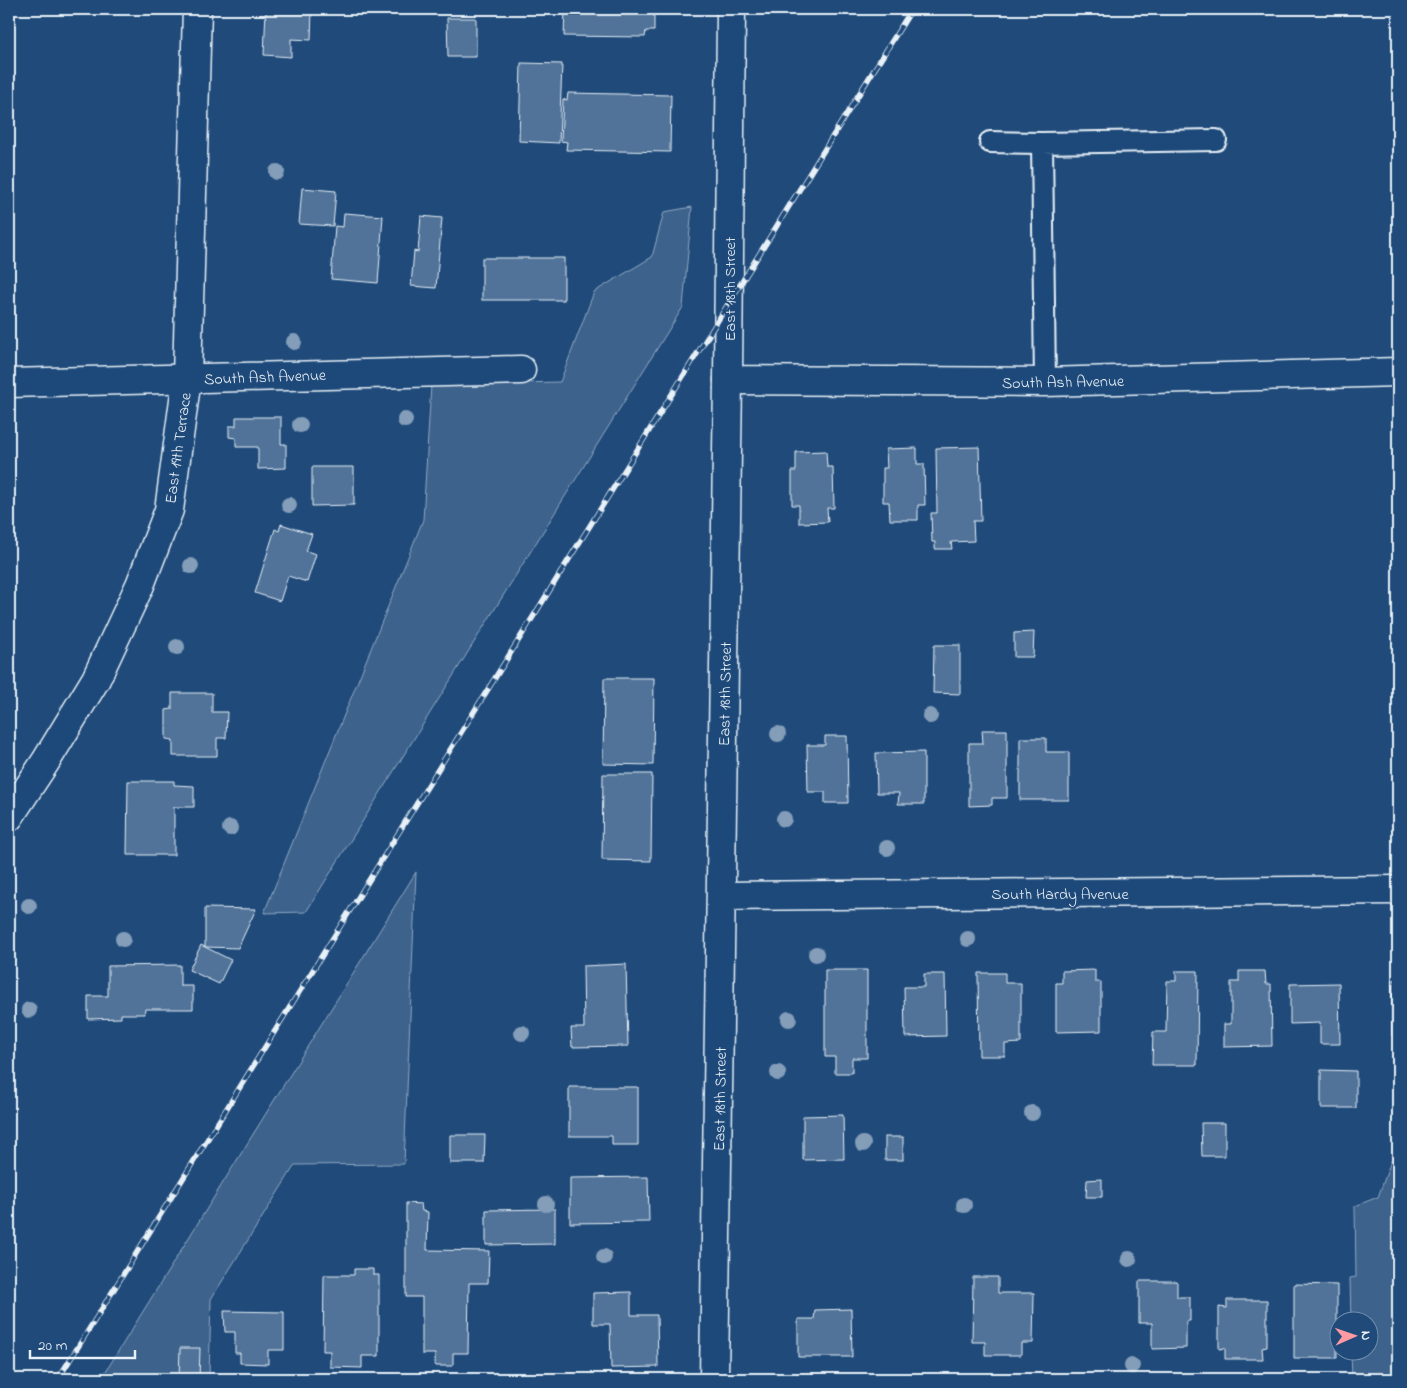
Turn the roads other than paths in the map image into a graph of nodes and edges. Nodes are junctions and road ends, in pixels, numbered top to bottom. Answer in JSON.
{"nodes":[{"id":1,"x":197,"y":9,"type":"edge"},
{"id":2,"x":731,"y":9,"type":"edge"},
{"id":3,"x":1216,"y":140,"type":"dead end"},
{"id":4,"x":990,"y":142,"type":"dead end"},
{"id":5,"x":1042,"y":143,"type":"junction"},
{"id":6,"x":521,"y":370,"type":"dead end"},
{"id":7,"x":1398,"y":372,"type":"edge"},
{"id":8,"x":187,"y":378,"type":"junction"},
{"id":9,"x":728,"y":380,"type":"junction"},
{"id":10,"x":1045,"y":382,"type":"junction"},
{"id":11,"x":9,"y":383,"type":"edge"},
{"id":12,"x":9,"y":817,"type":"edge"},
{"id":13,"x":1398,"y":890,"type":"edge"},
{"id":14,"x":722,"y":896,"type":"junction"},
{"id":15,"x":714,"y":1379,"type":"edge"}],
"edges":[{"from":1,"to":8,"type":"street","name":"East 19th Terrace"},
{"from":2,"to":9,"type":"street","name":"East 18th Street"},
{"from":3,"to":5,"type":"lane"},
{"from":4,"to":5,"type":"lane"},
{"from":5,"to":10,"type":"lane"},
{"from":6,"to":8,"type":"street","name":"South Ash Avenue"},
{"from":7,"to":10,"type":"street","name":"South Ash Avenue"},
{"from":8,"to":11,"type":"street","name":"South Ash Avenue"},
{"from":8,"to":12,"type":"street","name":"East 19th Terrace"},
{"from":9,"to":10,"type":"street","name":"South Ash Avenue"},
{"from":9,"to":14,"type":"street","name":"East 18th Street"},
{"from":13,"to":14,"type":"street","name":"South Hardy Avenue"},
{"from":14,"to":15,"type":"street","name":"East 18th Street"}]}
